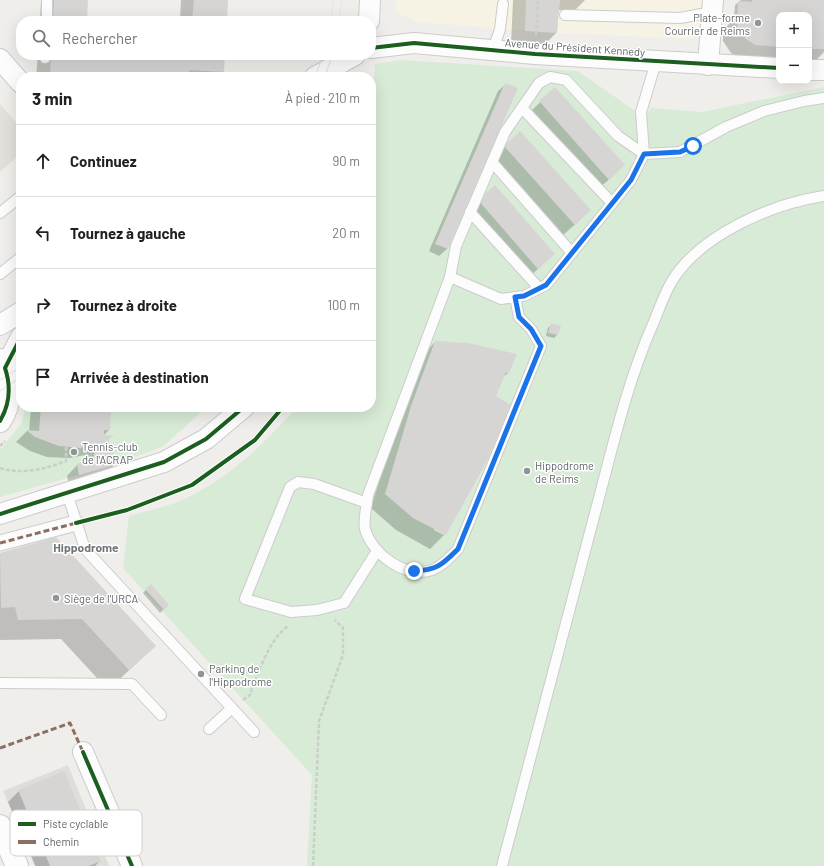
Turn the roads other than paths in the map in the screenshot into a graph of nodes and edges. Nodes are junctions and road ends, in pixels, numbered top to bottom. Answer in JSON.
{"nodes":[{"id":1,"x":47,"y":0,"type":"edge"},
{"id":2,"x":370,"y":0,"type":"edge"},
{"id":3,"x":503,"y":4,"type":"dead end"},
{"id":4,"x":712,"y":6,"type":"edge"},
{"id":5,"x":565,"y":15,"type":"dead end"},
{"id":6,"x":46,"y":16,"type":"edge"},
{"id":7,"x":369,"y":16,"type":"edge"},
{"id":8,"x":376,"y":47,"type":"edge"},
{"id":9,"x":493,"y":50,"type":"junction"},
{"id":10,"x":0,"y":52,"type":"edge"},
{"id":11,"x":0,"y":59,"type":"edge"},
{"id":12,"x":656,"y":62,"type":"junction"},
{"id":13,"x":345,"y":65,"type":"edge"},
{"id":14,"x":708,"y":66,"type":"junction"},
{"id":15,"x":776,"y":68,"type":"edge"},
{"id":16,"x":812,"y":70,"type":"edge"},
{"id":17,"x":824,"y":70,"type":"edge"},
{"id":18,"x":327,"y":72,"type":"edge"},
{"id":19,"x":16,"y":76,"type":"edge"},
{"id":20,"x":16,"y":77,"type":"edge"},
{"id":21,"x":824,"y":98,"type":"edge"},
{"id":22,"x":522,"y":108,"type":"junction"},
{"id":23,"x":644,"y":154,"type":"junction"},
{"id":24,"x":492,"y":162,"type":"junction"},
{"id":25,"x":824,"y":196,"type":"edge"},
{"id":26,"x":16,"y":200,"type":"edge"},
{"id":27,"x":612,"y":203,"type":"junction"},
{"id":28,"x":470,"y":212,"type":"junction"},
{"id":29,"x":0,"y":213,"type":"edge"},
{"id":30,"x":572,"y":253,"type":"junction"},
{"id":31,"x":16,"y":261,"type":"edge"},
{"id":32,"x":0,"y":274,"type":"edge"},
{"id":33,"x":450,"y":277,"type":"junction"},
{"id":34,"x":539,"y":288,"type":"junction"},
{"id":35,"x":515,"y":297,"type":"junction"},
{"id":36,"x":16,"y":315,"type":"edge"},
{"id":37,"x":0,"y":325,"type":"edge"},
{"id":38,"x":16,"y":344,"type":"edge"},
{"id":39,"x":2,"y":364,"type":"edge"},
{"id":40,"x":238,"y":412,"type":"edge"},
{"id":41,"x":0,"y":421,"type":"edge"},
{"id":42,"x":67,"y":493,"type":"junction"},
{"id":43,"x":367,"y":503,"type":"junction"},
{"id":44,"x":0,"y":514,"type":"edge"},
{"id":45,"x":76,"y":523,"type":"junction"},
{"id":46,"x":0,"y":543,"type":"edge"},
{"id":47,"x":377,"y":551,"type":"junction"},
{"id":48,"x":0,"y":683,"type":"edge"},
{"id":49,"x":232,"y":708,"type":"junction"},
{"id":50,"x":161,"y":715,"type":"dead end"},
{"id":51,"x":209,"y":729,"type":"dead end"},
{"id":52,"x":254,"y":732,"type":"dead end"},
{"id":53,"x":83,"y":752,"type":"dead end"},
{"id":54,"x":108,"y":810,"type":"edge"},
{"id":55,"x":0,"y":826,"type":"edge"},
{"id":56,"x":10,"y":850,"type":"edge"},
{"id":57,"x":13,"y":856,"type":"edge"},
{"id":58,"x":128,"y":856,"type":"edge"},
{"id":59,"x":17,"y":866,"type":"edge"},
{"id":60,"x":132,"y":866,"type":"edge"},
{"id":61,"x":502,"y":866,"type":"edge"}],
"edges":[{"from":1,"to":6,"type":"lane"},
{"from":2,"to":7,"type":"street"},
{"from":3,"to":9,"type":"lane"},
{"from":4,"to":5,"type":"lane"},
{"from":4,"to":14,"type":"street"},
{"from":8,"to":9,"type":"street","name":"Avenue du Président Kennedy"},
{"from":9,"to":12,"type":"street","name":"Avenue du Président Kennedy"},
{"from":10,"to":19,"type":"street"},
{"from":11,"to":20,"type":"street"},
{"from":12,"to":14,"type":"street","name":"Avenue du Président Kennedy"},
{"from":12,"to":23,"type":"lane","name":"Avenue du Président Kennedy"},
{"from":13,"to":18,"type":"street"},
{"from":14,"to":15,"type":"street","name":"Avenue du Président Kennedy"},
{"from":16,"to":17,"type":"street"},
{"from":21,"to":23,"type":"lane"},
{"from":22,"to":23,"type":"lane"},
{"from":22,"to":24,"type":"lane"},
{"from":22,"to":27,"type":"lane"},
{"from":23,"to":27,"type":"lane"},
{"from":24,"to":28,"type":"lane"},
{"from":24,"to":30,"type":"lane"},
{"from":25,"to":61,"type":"lane"},
{"from":26,"to":29,"type":"lane"},
{"from":27,"to":30,"type":"lane"},
{"from":28,"to":33,"type":"lane"},
{"from":28,"to":34,"type":"lane"},
{"from":30,"to":34,"type":"lane"},
{"from":31,"to":32,"type":"lane"},
{"from":33,"to":35,"type":"lane"},
{"from":33,"to":43,"type":"lane"},
{"from":34,"to":35,"type":"lane"},
{"from":35,"to":47,"type":"lane"},
{"from":36,"to":37,"type":"street"},
{"from":38,"to":39,"type":"street"},
{"from":39,"to":41,"type":"street"},
{"from":40,"to":42,"type":"street"},
{"from":42,"to":44,"type":"street"},
{"from":42,"to":45,"type":"lane"},
{"from":43,"to":47,"type":"lane"},
{"from":43,"to":47,"type":"lane"},
{"from":45,"to":46,"type":"street"},
{"from":45,"to":49,"type":"lane"},
{"from":48,"to":50,"type":"lane"},
{"from":49,"to":51,"type":"lane"},
{"from":49,"to":52,"type":"lane"},
{"from":53,"to":54,"type":"street"},
{"from":55,"to":56,"type":"street"},
{"from":57,"to":59,"type":"street"},
{"from":58,"to":60,"type":"street"}]}
